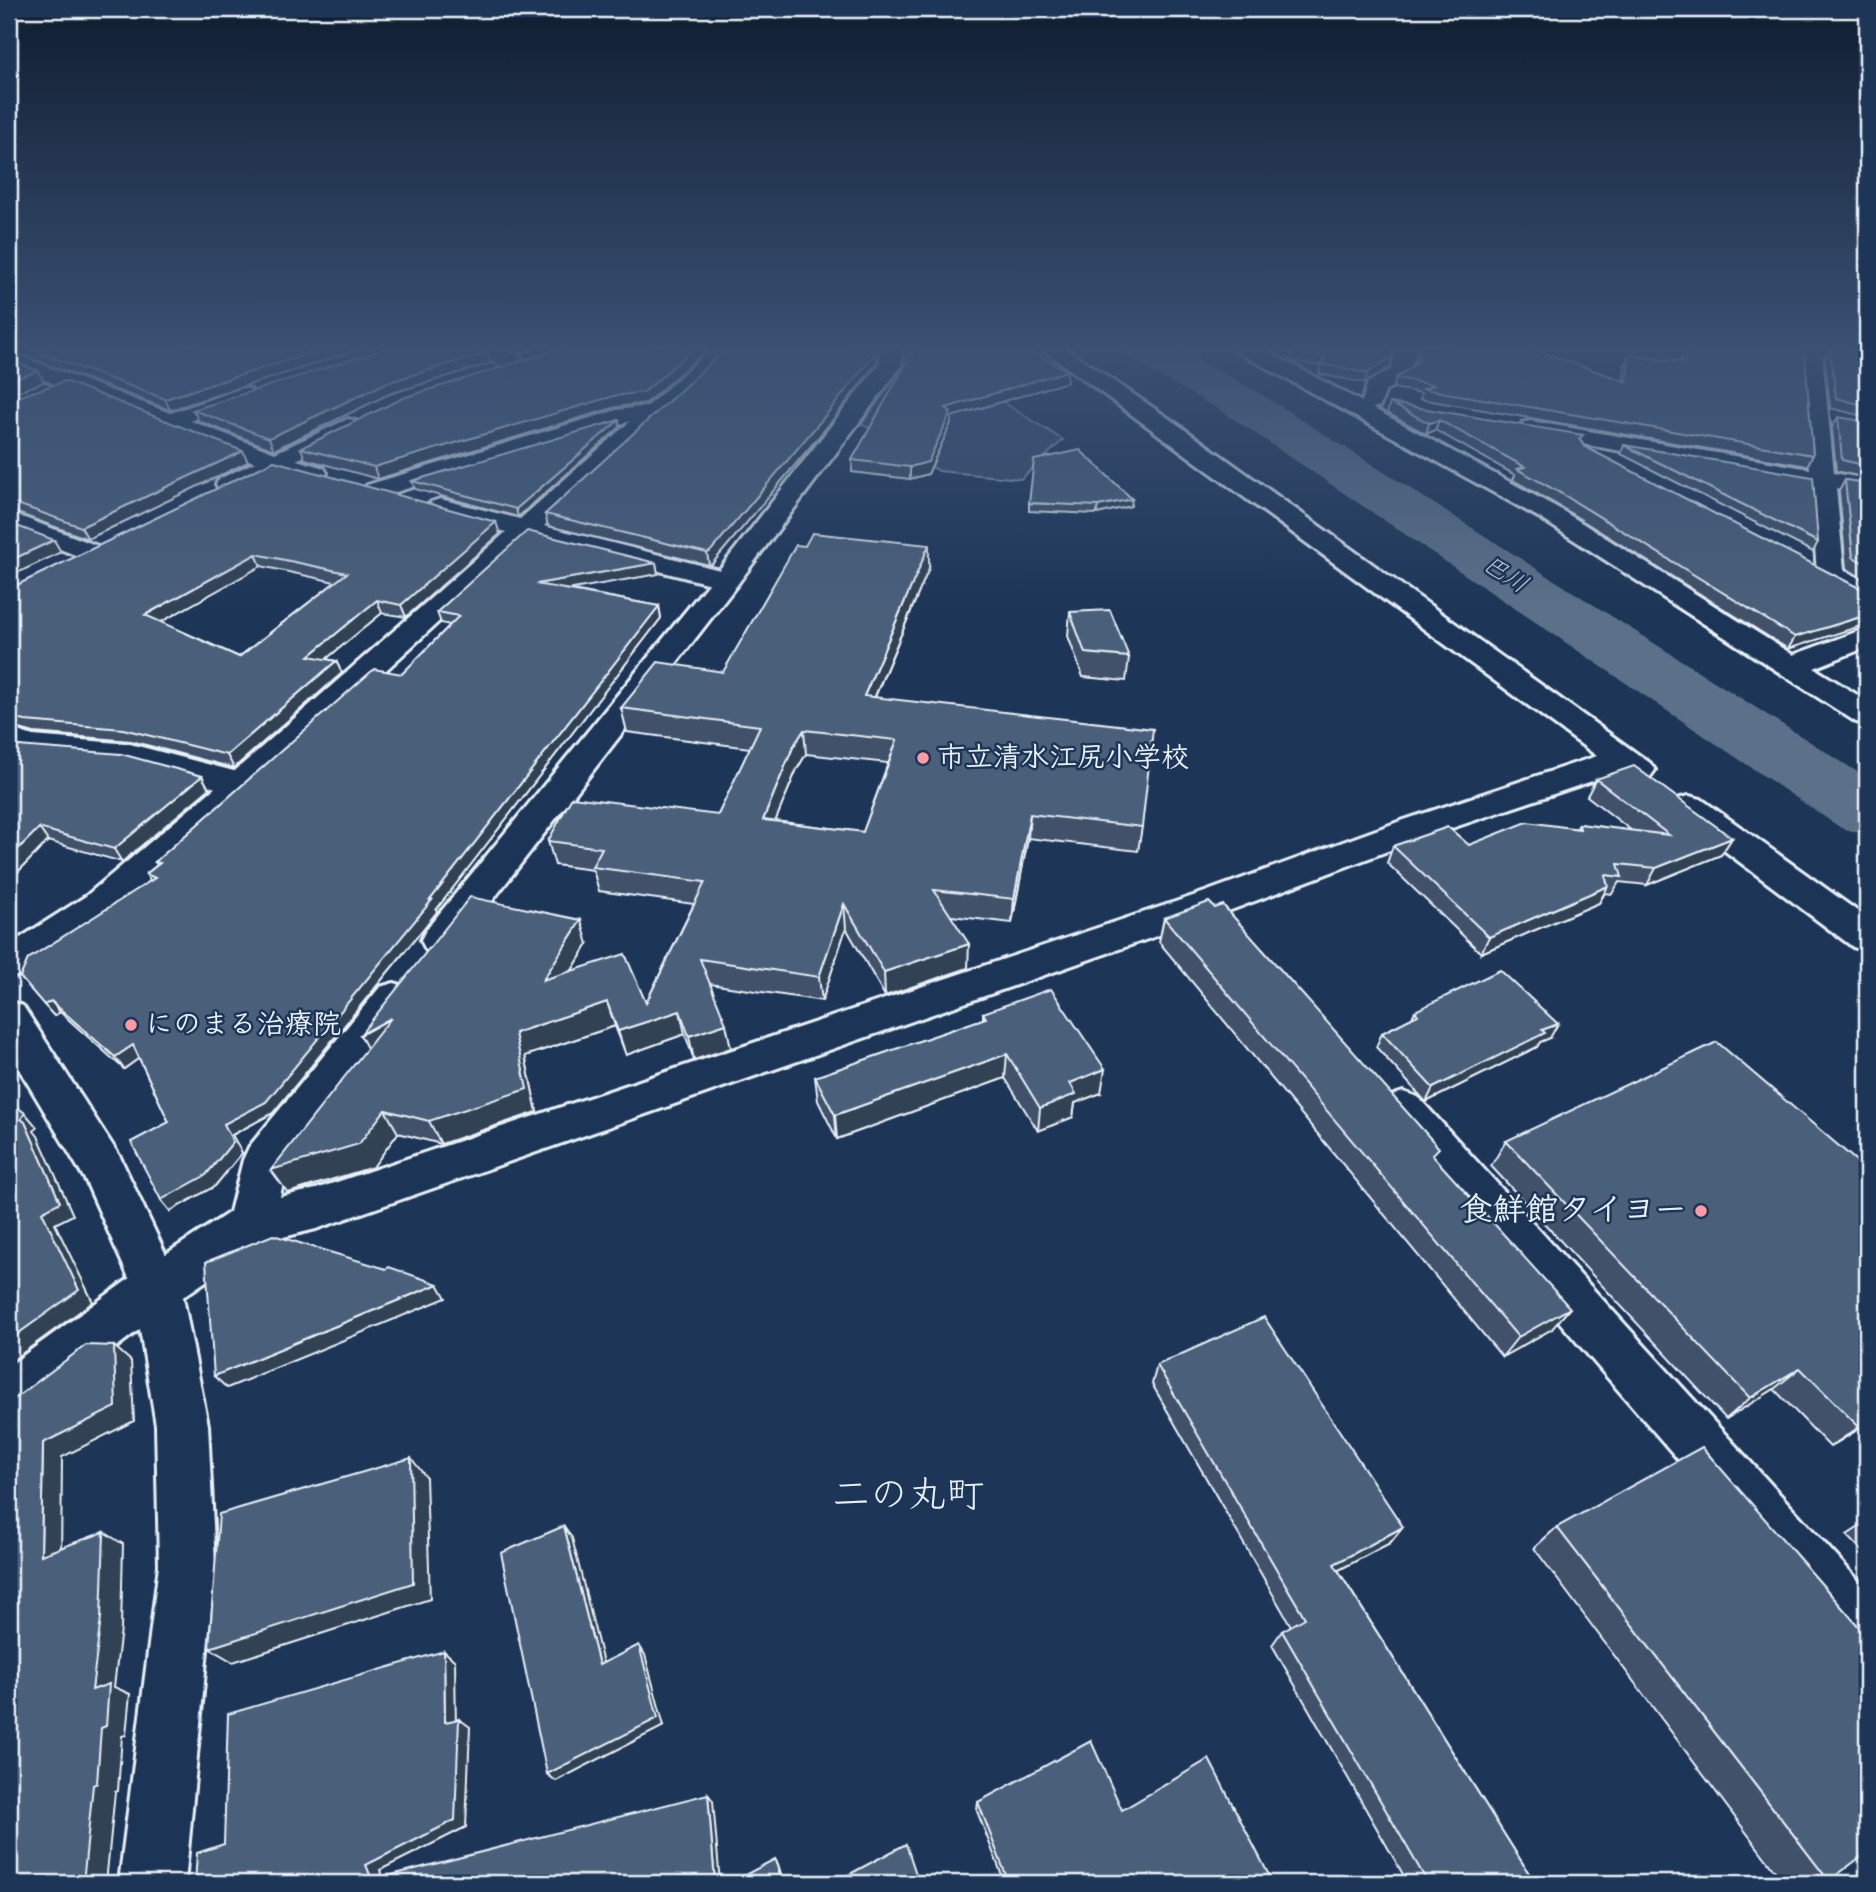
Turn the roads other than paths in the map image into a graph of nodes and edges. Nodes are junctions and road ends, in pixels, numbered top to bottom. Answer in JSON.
{"nodes":[{"id":1,"x":205,"y":434,"type":"edge"},
{"id":2,"x":330,"y":434,"type":"edge"},
{"id":3,"x":561,"y":434,"type":"edge"},
{"id":4,"x":630,"y":434,"type":"edge"},
{"id":5,"x":838,"y":434,"type":"edge"},
{"id":6,"x":1176,"y":434,"type":"edge"},
{"id":7,"x":1407,"y":434,"type":"edge"},
{"id":8,"x":1560,"y":434,"type":"edge"},
{"id":9,"x":1569,"y":434,"type":"edge"},
{"id":10,"x":1818,"y":434,"type":"edge"},
{"id":11,"x":274,"y":461,"type":"junction"},
{"id":12,"x":1628,"y":469,"type":"edge"},
{"id":13,"x":1822,"y":478,"type":"junction"},
{"id":14,"x":1862,"y":487,"type":"edge"},
{"id":15,"x":376,"y":490,"type":"junction"},
{"id":16,"x":212,"y":492,"type":"edge"},
{"id":17,"x":9,"y":520,"type":"edge"},
{"id":18,"x":525,"y":530,"type":"junction"},
{"id":19,"x":112,"y":540,"type":"edge"},
{"id":20,"x":1807,"y":562,"type":"edge"},
{"id":21,"x":1831,"y":574,"type":"junction"},
{"id":22,"x":726,"y":580,"type":"junction"},
{"id":23,"x":1867,"y":593,"type":"edge"},
{"id":24,"x":1867,"y":637,"type":"edge"},
{"id":25,"x":1788,"y":667,"type":"junction"},
{"id":26,"x":1867,"y":715,"type":"edge"},
{"id":27,"x":9,"y":738,"type":"edge"},
{"id":28,"x":1623,"y":759,"type":"junction"},
{"id":29,"x":241,"y":783,"type":"junction"},
{"id":30,"x":1867,"y":937,"type":"edge"},
{"id":31,"x":9,"y":964,"type":"edge"},
{"id":32,"x":9,"y":1017,"type":"edge"},
{"id":33,"x":1376,"y":1079,"type":"edge"},
{"id":34,"x":251,"y":1224,"type":"junction"},
{"id":35,"x":157,"y":1287,"type":"junction"},
{"id":36,"x":9,"y":1397,"type":"edge"},
{"id":37,"x":1867,"y":1633,"type":"edge"},
{"id":38,"x":152,"y":1883,"type":"edge"}],
"edges":[{"from":1,"to":11,"type":"street"},
{"from":2,"to":11,"type":"street"},
{"from":3,"to":15,"type":"street"},
{"from":4,"to":18,"type":"street"},
{"from":5,"to":22,"type":"street"},
{"from":6,"to":28,"type":"street"},
{"from":7,"to":25,"type":"street"},
{"from":8,"to":12,"type":"street"},
{"from":9,"to":13,"type":"street"},
{"from":10,"to":13,"type":"street"},
{"from":11,"to":15,"type":"street"},
{"from":11,"to":16,"type":"street"},
{"from":13,"to":14,"type":"street"},
{"from":13,"to":21,"type":"street"},
{"from":15,"to":18,"type":"street"},
{"from":17,"to":19,"type":"street"},
{"from":18,"to":22,"type":"street"},
{"from":18,"to":29,"type":"street"},
{"from":20,"to":21,"type":"street"},
{"from":21,"to":23,"type":"street"},
{"from":22,"to":34,"type":"street"},
{"from":24,"to":25,"type":"street"},
{"from":25,"to":26,"type":"street"},
{"from":27,"to":29,"type":"street"},
{"from":28,"to":30,"type":"street"},
{"from":28,"to":34,"type":"street"},
{"from":29,"to":31,"type":"street"},
{"from":32,"to":35,"type":"street"},
{"from":33,"to":37,"type":"street"},
{"from":34,"to":35,"type":"street"},
{"from":35,"to":36,"type":"street"},
{"from":35,"to":38,"type":"street"}]}
